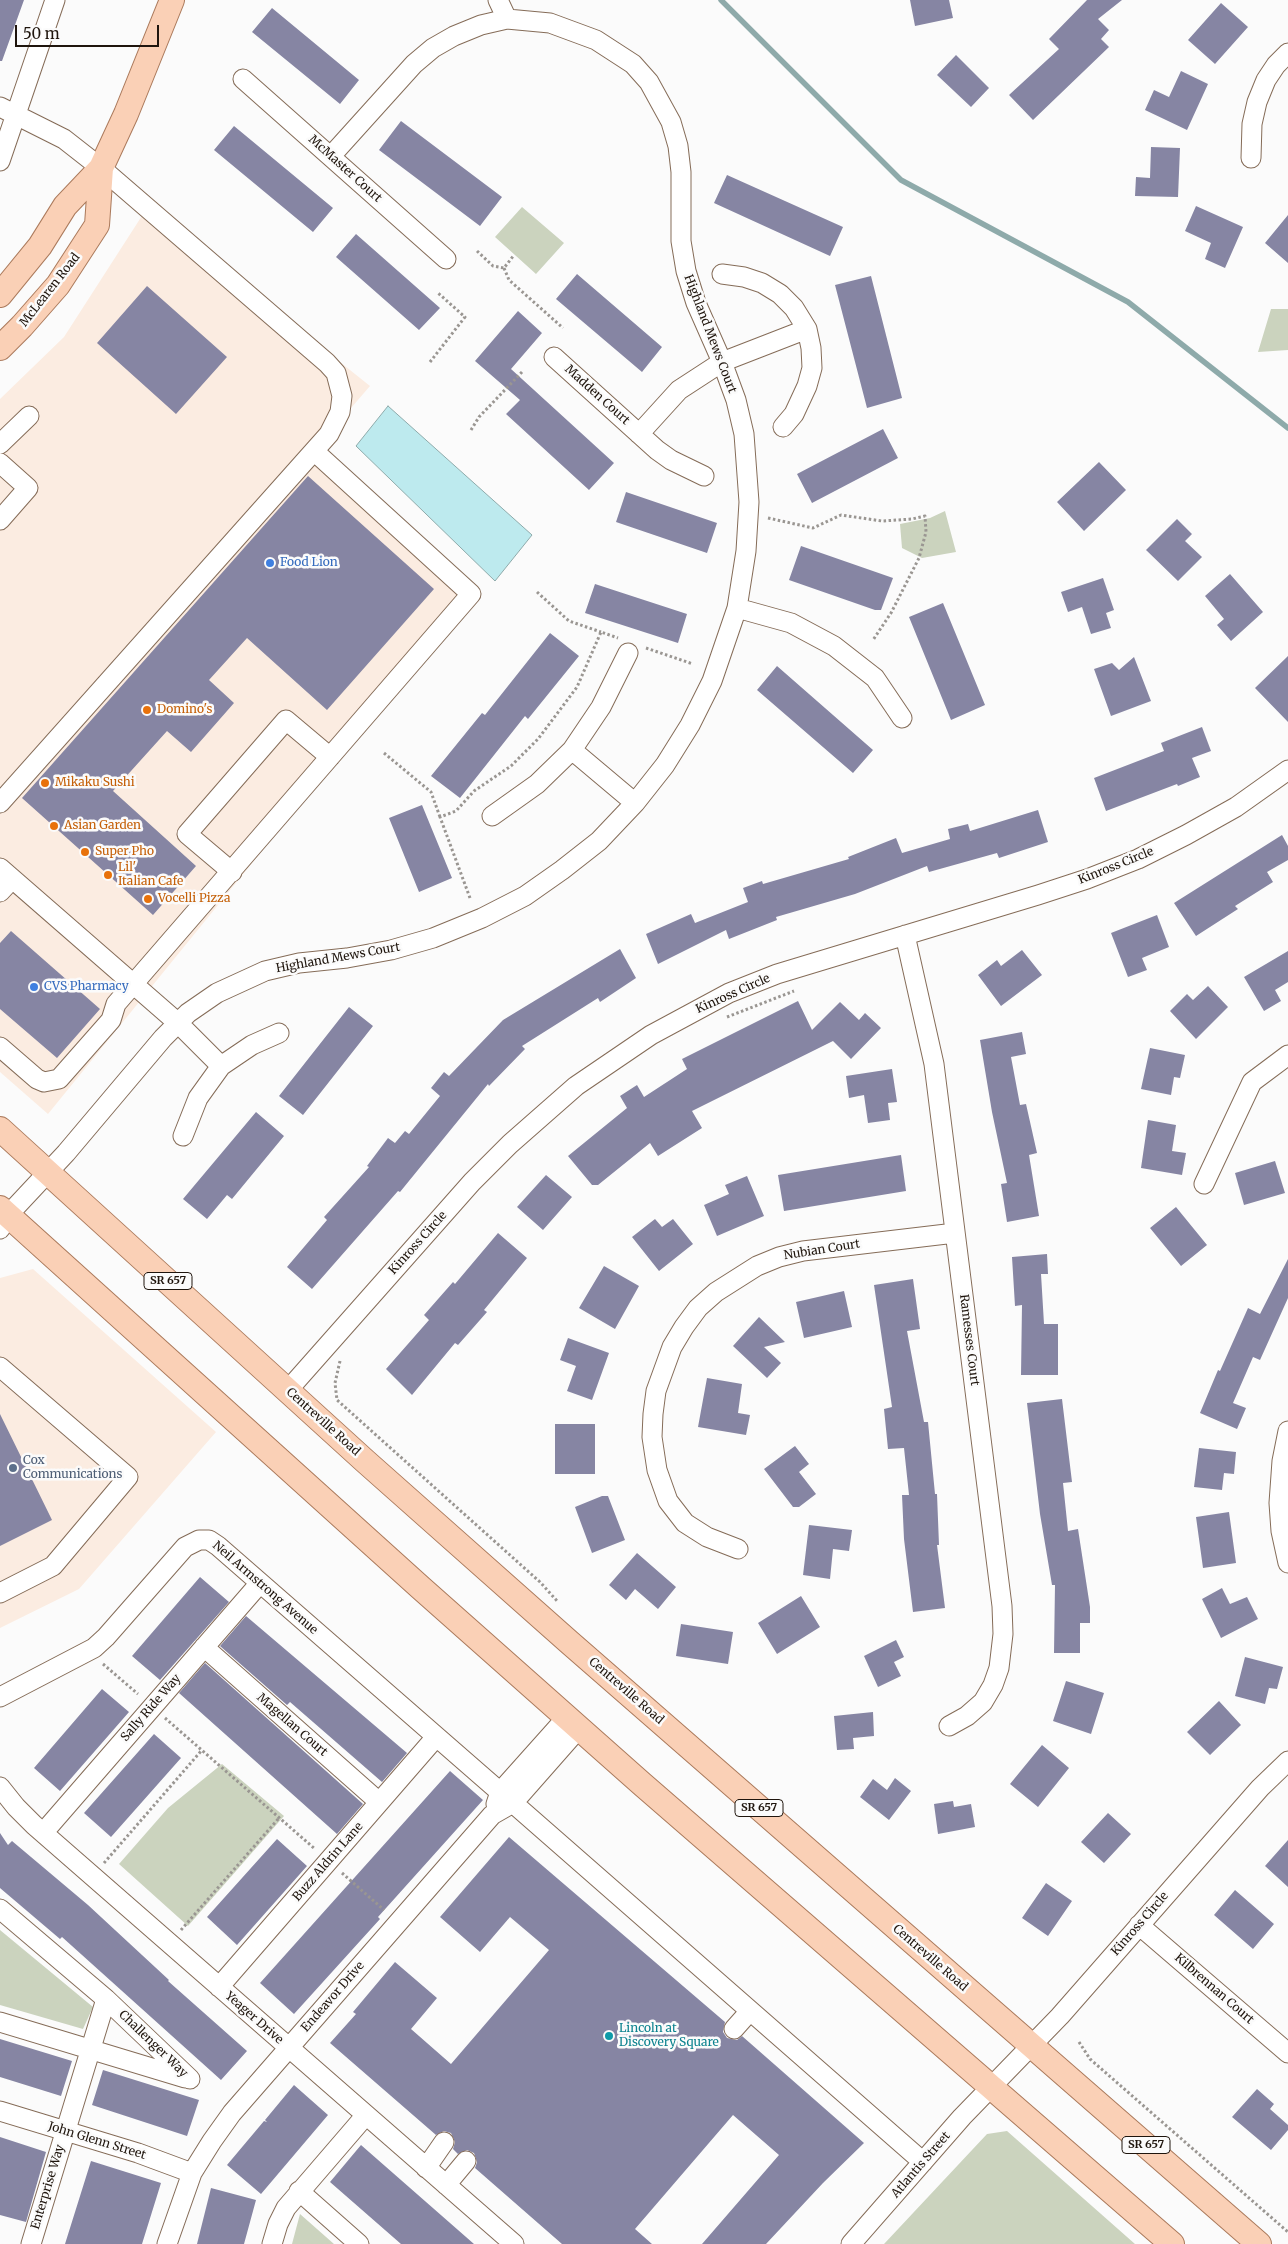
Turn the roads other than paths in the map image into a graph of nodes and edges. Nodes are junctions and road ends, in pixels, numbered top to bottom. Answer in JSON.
{"nodes":[{"id":1,"x":55,"y":0,"type":"edge"},
{"id":2,"x":172,"y":0,"type":"edge"},
{"id":3,"x":498,"y":0,"type":"edge"},
{"id":4,"x":507,"y":19,"type":"junction"},
{"id":5,"x":1288,"y":53,"type":"edge"},
{"id":6,"x":243,"y":79,"type":"dead end"},
{"id":7,"x":8,"y":111,"type":"edge"},
{"id":8,"x":332,"y":156,"type":"junction"},
{"id":9,"x":1251,"y":158,"type":"dead end"},
{"id":10,"x":0,"y":160,"type":"edge"},
{"id":11,"x":101,"y":168,"type":"junction"},
{"id":12,"x":446,"y":259,"type":"dead end"},
{"id":13,"x":722,"y":274,"type":"dead end"},
{"id":14,"x":0,"y":295,"type":"edge"},
{"id":15,"x":807,"y":329,"type":"junction"},
{"id":16,"x":0,"y":348,"type":"edge"},
{"id":17,"x":554,"y":357,"type":"dead end"},
{"id":18,"x":722,"y":362,"type":"junction"},
{"id":19,"x":29,"y":416,"type":"dead end"},
{"id":20,"x":783,"y":427,"type":"dead end"},
{"id":21,"x":639,"y":434,"type":"junction"},
{"id":22,"x":0,"y":444,"type":"edge"},
{"id":23,"x":314,"y":451,"type":"junction"},
{"id":24,"x":0,"y":463,"type":"edge"},
{"id":25,"x":704,"y":476,"type":"dead end"},
{"id":26,"x":0,"y":520,"type":"edge"},
{"id":27,"x":737,"y":608,"type":"junction"},
{"id":28,"x":628,"y":646,"type":"road end"},
{"id":29,"x":902,"y":718,"type":"dead end"},
{"id":30,"x":572,"y":750,"type":"junction"},
{"id":31,"x":330,"y":757,"type":"junction"},
{"id":32,"x":1288,"y":770,"type":"edge"},
{"id":33,"x":0,"y":803,"type":"edge"},
{"id":34,"x":635,"y":803,"type":"junction"},
{"id":35,"x":492,"y":816,"type":"dead end"},
{"id":36,"x":232,"y":872,"type":"junction"},
{"id":37,"x":4,"y":880,"type":"edge"},
{"id":38,"x":905,"y":935,"type":"junction"},
{"id":39,"x":134,"y":985,"type":"junction"},
{"id":40,"x":178,"y":1023,"type":"junction"},
{"id":41,"x":279,"y":1033,"type":"dead end"},
{"id":42,"x":0,"y":1047,"type":"edge"},
{"id":43,"x":1288,"y":1055,"type":"edge"},
{"id":44,"x":221,"y":1066,"type":"junction"},
{"id":45,"x":0,"y":1129,"type":"edge"},
{"id":46,"x":183,"y":1136,"type":"dead end"},
{"id":47,"x":48,"y":1173,"type":"junction"},
{"id":48,"x":1204,"y":1184,"type":"dead end"},
{"id":49,"x":3,"y":1217,"type":"edge"},
{"id":50,"x":955,"y":1233,"type":"junction"},
{"id":51,"x":0,"y":1367,"type":"edge"},
{"id":52,"x":288,"y":1390,"type":"junction"},
{"id":53,"x":1288,"y":1431,"type":"edge"},
{"id":54,"x":738,"y":1548,"type":"dead end"},
{"id":55,"x":1288,"y":1563,"type":"edge"},
{"id":56,"x":260,"y":1583,"type":"junction"},
{"id":57,"x":0,"y":1593,"type":"edge"},
{"id":58,"x":204,"y":1647,"type":"junction"},
{"id":59,"x":0,"y":1697,"type":"edge"},
{"id":60,"x":573,"y":1722,"type":"junction"},
{"id":61,"x":949,"y":1726,"type":"dead end"},
{"id":62,"x":436,"y":1737,"type":"junction"},
{"id":63,"x":1288,"y":1760,"type":"edge"},
{"id":64,"x":0,"y":1786,"type":"edge"},
{"id":65,"x":506,"y":1798,"type":"junction"},
{"id":66,"x":379,"y":1802,"type":"junction"},
{"id":67,"x":43,"y":1832,"type":"junction"},
{"id":68,"x":0,"y":1908,"type":"edge"},
{"id":69,"x":1139,"y":1925,"type":"junction"},
{"id":70,"x":219,"y":1986,"type":"junction"},
{"id":71,"x":106,"y":1999,"type":"junction"},
{"id":72,"x":750,"y":2011,"type":"junction"},
{"id":73,"x":0,"y":2022,"type":"edge"},
{"id":74,"x":734,"y":2029,"type":"dead end"},
{"id":75,"x":1032,"y":2045,"type":"junction"},
{"id":76,"x":289,"y":2048,"type":"junction"},
{"id":77,"x":90,"y":2049,"type":"junction"},
{"id":78,"x":1288,"y":2053,"type":"edge"},
{"id":79,"x":992,"y":2087,"type":"junction"},
{"id":80,"x":0,"y":2111,"type":"edge"},
{"id":81,"x":366,"y":2115,"type":"junction"},
{"id":82,"x":66,"y":2131,"type":"junction"},
{"id":83,"x":444,"y":2142,"type":"dead end"},
{"id":84,"x":466,"y":2161,"type":"dead end"},
{"id":85,"x":923,"y":2162,"type":"junction"},
{"id":86,"x":426,"y":2168,"type":"junction"},
{"id":87,"x":192,"y":2173,"type":"junction"},
{"id":88,"x":446,"y":2185,"type":"junction"},
{"id":89,"x":299,"y":2191,"type":"junction"},
{"id":90,"x":31,"y":2244,"type":"edge"},
{"id":91,"x":167,"y":2244,"type":"edge"},
{"id":92,"x":272,"y":2244,"type":"edge"},
{"id":93,"x":360,"y":2244,"type":"edge"},
{"id":94,"x":514,"y":2244,"type":"edge"},
{"id":95,"x":851,"y":2244,"type":"edge"},
{"id":96,"x":1172,"y":2244,"type":"edge"},
{"id":97,"x":1260,"y":2244,"type":"edge"}],
"edges":[{"from":1,"to":7,"type":"street"},
{"from":2,"to":11,"type":"main road","name":"McLearen Road"},
{"from":3,"to":4,"type":"street"},
{"from":4,"to":8,"type":"street","name":"Highland Mews Court"},
{"from":4,"to":18,"type":"street","name":"Highland Mews Court"},
{"from":5,"to":9,"type":"street"},
{"from":6,"to":8,"type":"street","name":"McMaster Court"},
{"from":7,"to":10,"type":"street"},
{"from":7,"to":11,"type":"street"},
{"from":8,"to":12,"type":"street","name":"McMaster Court"},
{"from":11,"to":14,"type":"main road","name":"McLearen Road"},
{"from":11,"to":16,"type":"main road","name":"McLearen Road"},
{"from":11,"to":23,"type":"street"},
{"from":13,"to":15,"type":"street"},
{"from":15,"to":18,"type":"street","name":"Madden Court"},
{"from":15,"to":20,"type":"street"},
{"from":17,"to":21,"type":"street","name":"Madden Court"},
{"from":18,"to":21,"type":"street","name":"Madden Court"},
{"from":18,"to":27,"type":"street","name":"Highland Mews Court"},
{"from":19,"to":22,"type":"street"},
{"from":21,"to":25,"type":"street","name":"Madden Court"},
{"from":23,"to":31,"type":"street"},
{"from":23,"to":33,"type":"street"},
{"from":24,"to":26,"type":"street"},
{"from":27,"to":29,"type":"street"},
{"from":27,"to":34,"type":"street","name":"Highland Mews Court"},
{"from":28,"to":30,"type":"street"},
{"from":30,"to":34,"type":"street"},
{"from":30,"to":35,"type":"street"},
{"from":31,"to":36,"type":"street"},
{"from":31,"to":36,"type":"street"},
{"from":32,"to":38,"type":"street","name":"Kinross Circle"},
{"from":34,"to":40,"type":"street","name":"Highland Mews Court"},
{"from":36,"to":39,"type":"street"},
{"from":37,"to":39,"type":"street"},
{"from":38,"to":50,"type":"street","name":"Ramesses Court"},
{"from":38,"to":52,"type":"street","name":"Kinross Circle"},
{"from":39,"to":40,"type":"street"},
{"from":39,"to":42,"type":"street"},
{"from":40,"to":44,"type":"street"},
{"from":40,"to":47,"type":"street","name":"Highland Mews Court"},
{"from":41,"to":44,"type":"street"},
{"from":43,"to":48,"type":"street"},
{"from":44,"to":46,"type":"street"},
{"from":45,"to":47,"type":"main road","name":"Centreville Road","number":"SR 657"},
{"from":47,"to":49,"type":"street","name":"Highland Mews Court"},
{"from":47,"to":52,"type":"main road","name":"Centreville Road","number":"SR 657"},
{"from":49,"to":60,"type":"main road"},
{"from":50,"to":54,"type":"street","name":"Nubian Court"},
{"from":50,"to":61,"type":"street","name":"Ramesses Court"},
{"from":51,"to":57,"type":"street"},
{"from":52,"to":75,"type":"main road","name":"Centreville Road","number":"SR 657"},
{"from":53,"to":55,"type":"street"},
{"from":56,"to":58,"type":"street","name":"Sally Ride Way"},
{"from":56,"to":59,"type":"street","name":"Neil Armstrong Avenue"},
{"from":56,"to":62,"type":"street","name":"Neil Armstrong Avenue"},
{"from":58,"to":66,"type":"street","name":"Magellan Court"},
{"from":58,"to":67,"type":"street","name":"Sally Ride Way"},
{"from":60,"to":65,"type":"street","name":"Endeavor Drive"},
{"from":60,"to":79,"type":"main road"},
{"from":62,"to":65,"type":"street","name":"Neil Armstrong Avenue"},
{"from":62,"to":66,"type":"street","name":"Buzz Aldrin Lane"},
{"from":63,"to":69,"type":"street","name":"Kinross Circle"},
{"from":64,"to":67,"type":"street","name":"Yeager Drive"},
{"from":65,"to":72,"type":"street","name":"Neil Armstrong Avenue"},
{"from":65,"to":76,"type":"street","name":"Endeavor Drive"},
{"from":66,"to":70,"type":"street","name":"Buzz Aldrin Lane"},
{"from":67,"to":70,"type":"street","name":"Yeager Drive"},
{"from":68,"to":71,"type":"street","name":"Challenger Way"},
{"from":69,"to":75,"type":"street","name":"Kinross Circle"},
{"from":69,"to":78,"type":"street","name":"Kilbrennan Court"},
{"from":70,"to":76,"type":"street","name":"Yeager Drive"},
{"from":71,"to":77,"type":"street","name":"Challenger Way"},
{"from":71,"to":77,"type":"street","name":"Challenger Way"},
{"from":72,"to":74,"type":"street"},
{"from":72,"to":85,"type":"street","name":"Neil Armstrong Avenue"},
{"from":73,"to":77,"type":"street","name":"Challenger Way"},
{"from":75,"to":79,"type":"street","name":"Kinross Circle"},
{"from":75,"to":97,"type":"main road","name":"Centreville Road","number":"SR 657"},
{"from":76,"to":81,"type":"street","name":"Yeager Drive"},
{"from":76,"to":87,"type":"street","name":"Endeavor Drive"},
{"from":77,"to":82,"type":"street","name":"Challenger Way"},
{"from":79,"to":85,"type":"street","name":"Atlantis Street"},
{"from":79,"to":96,"type":"main road"},
{"from":80,"to":82,"type":"street","name":"John Glenn Street"},
{"from":81,"to":86,"type":"street","name":"Yeager Drive"},
{"from":81,"to":89,"type":"street"},
{"from":82,"to":87,"type":"street","name":"John Glenn Street"},
{"from":82,"to":90,"type":"street","name":"Enterprise Way"},
{"from":83,"to":86,"type":"street"},
{"from":84,"to":88,"type":"street"},
{"from":85,"to":95,"type":"street","name":"Atlantis Street"},
{"from":86,"to":88,"type":"street","name":"Yeager Drive"},
{"from":87,"to":91,"type":"street","name":"Endeavor Drive"},
{"from":88,"to":94,"type":"street","name":"Yeager Drive"},
{"from":89,"to":92,"type":"street"},
{"from":89,"to":93,"type":"street"}]}
